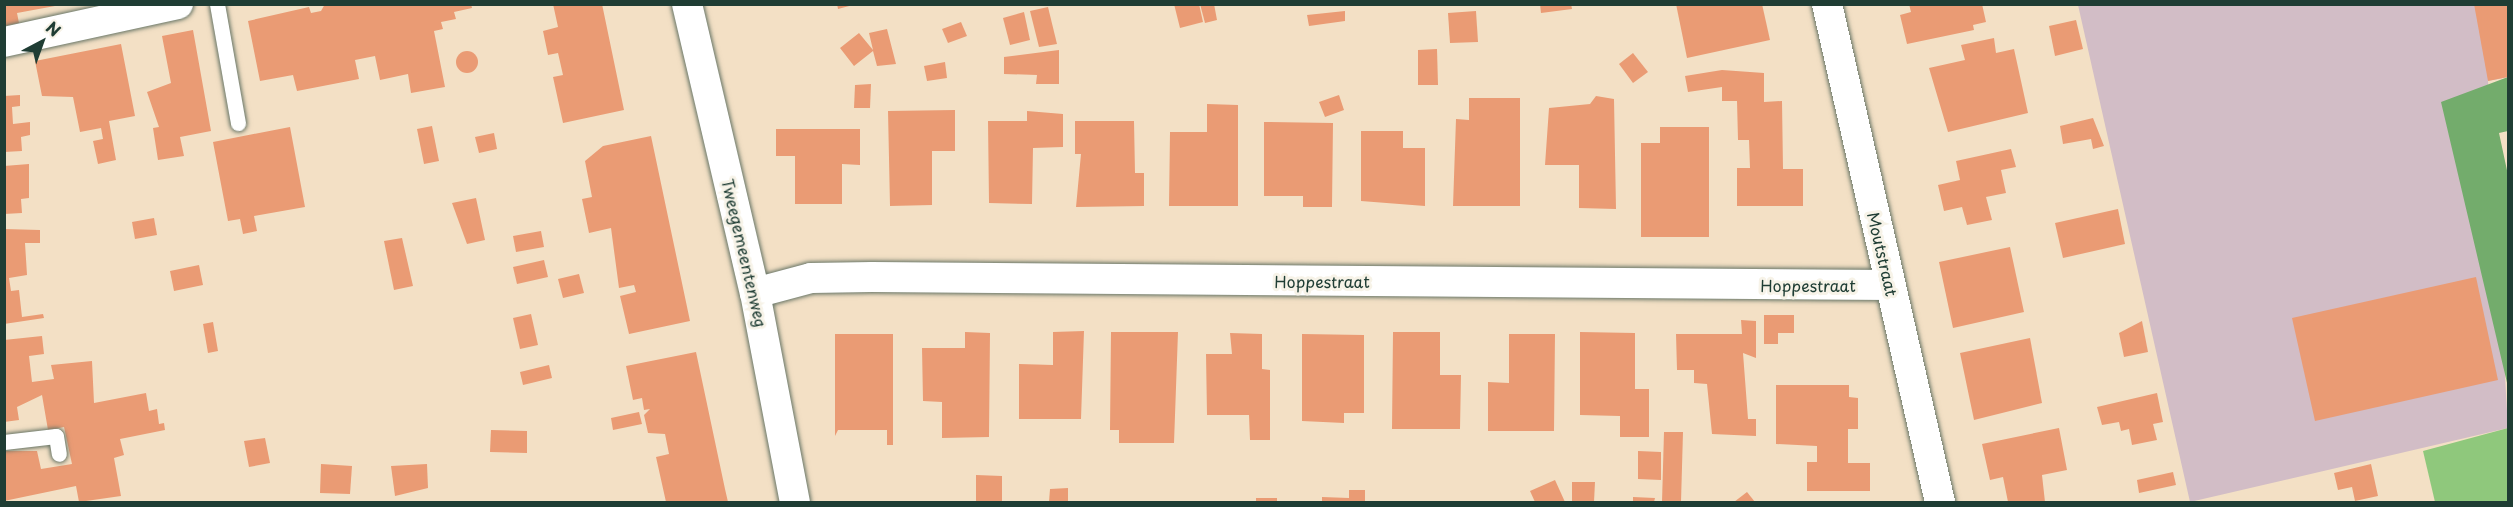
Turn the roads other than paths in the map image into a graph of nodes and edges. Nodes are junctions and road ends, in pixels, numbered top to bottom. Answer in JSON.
{"nodes":[{"id":1,"x":178,"y":4,"type":"edge"},
{"id":2,"x":217,"y":4,"type":"edge"},
{"id":3,"x":687,"y":4,"type":"edge"},
{"id":4,"x":1827,"y":4,"type":"edge"},
{"id":5,"x":4,"y":42,"type":"edge"},
{"id":6,"x":238,"y":123,"type":"dead end"},
{"id":7,"x":1890,"y":285,"type":"junction"},
{"id":8,"x":755,"y":293,"type":"junction"},
{"id":9,"x":4,"y":442,"type":"edge"},
{"id":10,"x":59,"y":454,"type":"dead end"},
{"id":11,"x":795,"y":502,"type":"edge"},
{"id":12,"x":1940,"y":502,"type":"edge"}],
"edges":[{"from":1,"to":5,"type":"street"},
{"from":2,"to":6,"type":"lane"},
{"from":3,"to":8,"type":"street","name":"Tweegemeentenweg"},
{"from":4,"to":7,"type":"street","name":"Moutstraat"},
{"from":7,"to":8,"type":"street","name":"Hoppestraat"},
{"from":7,"to":12,"type":"street","name":"Moutstraat"},
{"from":8,"to":11,"type":"street","name":"Tweegemeentenweg"},
{"from":9,"to":10,"type":"lane"}]}
